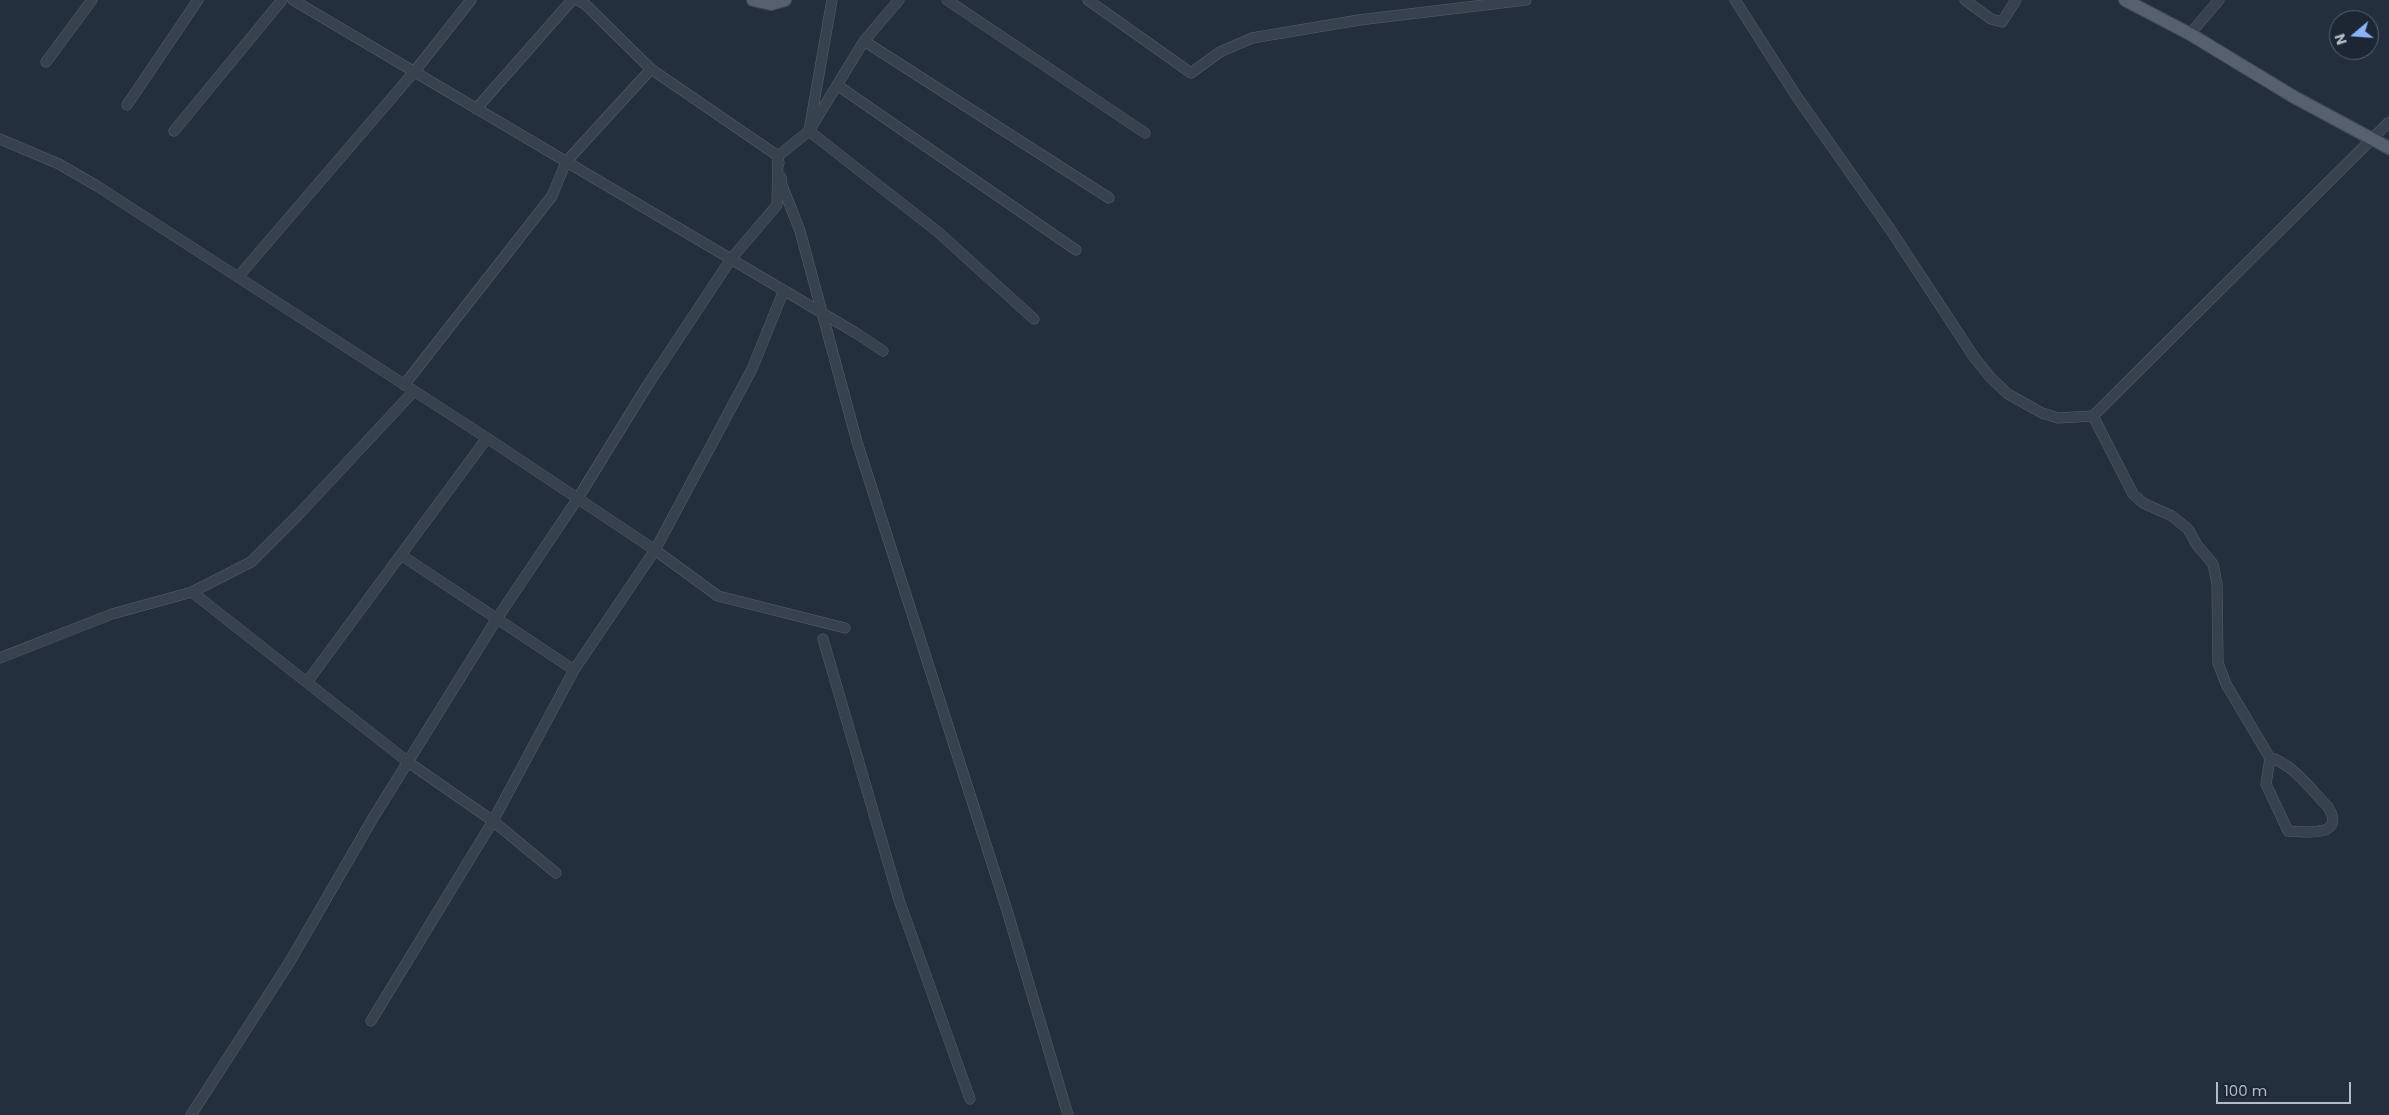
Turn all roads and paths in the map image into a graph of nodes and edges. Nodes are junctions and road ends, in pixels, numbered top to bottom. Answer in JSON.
{"nodes":[{"id":1,"x":92,"y":0,"type":"edge"},
{"id":2,"x":198,"y":0,"type":"edge"},
{"id":3,"x":282,"y":0,"type":"edge"},
{"id":4,"x":294,"y":0,"type":"edge"},
{"id":5,"x":470,"y":0,"type":"edge"},
{"id":6,"x":572,"y":0,"type":"edge"},
{"id":7,"x":578,"y":0,"type":"edge"},
{"id":8,"x":753,"y":0,"type":"edge"},
{"id":9,"x":785,"y":0,"type":"edge"},
{"id":10,"x":832,"y":0,"type":"edge"},
{"id":11,"x":899,"y":0,"type":"edge"},
{"id":12,"x":947,"y":0,"type":"edge"},
{"id":13,"x":1088,"y":0,"type":"edge"},
{"id":14,"x":1526,"y":0,"type":"edge"},
{"id":15,"x":1735,"y":0,"type":"edge"},
{"id":16,"x":1965,"y":0,"type":"edge"},
{"id":17,"x":2016,"y":0,"type":"edge"},
{"id":18,"x":2125,"y":0,"type":"edge"},
{"id":19,"x":2219,"y":0,"type":"edge"},
{"id":20,"x":2190,"y":34,"type":"junction"},
{"id":21,"x":864,"y":41,"type":"junction"},
{"id":22,"x":46,"y":62,"type":"dead end"},
{"id":23,"x":652,"y":69,"type":"junction"},
{"id":24,"x":414,"y":72,"type":"junction"},
{"id":25,"x":837,"y":85,"type":"junction"},
{"id":26,"x":127,"y":105,"type":"dead end"},
{"id":27,"x":476,"y":109,"type":"junction"},
{"id":28,"x":2389,"y":122,"type":"edge"},
{"id":29,"x":174,"y":131,"type":"dead end"},
{"id":30,"x":809,"y":131,"type":"junction"},
{"id":31,"x":1145,"y":133,"type":"dead end"},
{"id":32,"x":2374,"y":139,"type":"junction"},
{"id":33,"x":0,"y":140,"type":"edge"},
{"id":34,"x":2389,"y":148,"type":"edge"},
{"id":35,"x":778,"y":156,"type":"junction"},
{"id":36,"x":566,"y":162,"type":"junction"},
{"id":37,"x":1109,"y":198,"type":"dead end"},
{"id":38,"x":1076,"y":250,"type":"dead end"},
{"id":39,"x":731,"y":259,"type":"junction"},
{"id":40,"x":238,"y":278,"type":"junction"},
{"id":41,"x":784,"y":290,"type":"junction"},
{"id":42,"x":822,"y":314,"type":"junction"},
{"id":43,"x":1034,"y":320,"type":"dead end"},
{"id":44,"x":883,"y":351,"type":"dead end"},
{"id":45,"x":404,"y":385,"type":"junction"},
{"id":46,"x":414,"y":391,"type":"junction"},
{"id":47,"x":2094,"y":416,"type":"junction"},
{"id":48,"x":487,"y":438,"type":"junction"},
{"id":49,"x":578,"y":498,"type":"junction"},
{"id":50,"x":655,"y":550,"type":"junction"},
{"id":51,"x":401,"y":555,"type":"junction"},
{"id":52,"x":192,"y":592,"type":"junction"},
{"id":53,"x":496,"y":620,"type":"junction"},
{"id":54,"x":845,"y":628,"type":"dead end"},
{"id":55,"x":823,"y":640,"type":"dead end"},
{"id":56,"x":0,"y":658,"type":"edge"},
{"id":57,"x":574,"y":670,"type":"junction"},
{"id":58,"x":307,"y":682,"type":"junction"},
{"id":59,"x":2270,"y":758,"type":"junction"},
{"id":60,"x":408,"y":762,"type":"junction"},
{"id":61,"x":493,"y":821,"type":"junction"},
{"id":62,"x":556,"y":873,"type":"dead end"},
{"id":63,"x":371,"y":1021,"type":"dead end"},
{"id":64,"x":970,"y":1099,"type":"dead end"},
{"id":65,"x":191,"y":1115,"type":"edge"},
{"id":66,"x":1068,"y":1115,"type":"edge"}],
"edges":[{"from":1,"to":22,"type":"street"},
{"from":2,"to":26,"type":"street"},
{"from":3,"to":29,"type":"street"},
{"from":4,"to":24,"type":"street"},
{"from":5,"to":24,"type":"street"},
{"from":6,"to":27,"type":"street"},
{"from":7,"to":23,"type":"street"},
{"from":8,"to":9,"type":"main road"},
{"from":10,"to":30,"type":"street"},
{"from":11,"to":21,"type":"street"},
{"from":12,"to":31,"type":"street"},
{"from":13,"to":14,"type":"street"},
{"from":15,"to":47,"type":"street"},
{"from":16,"to":17,"type":"street"},
{"from":18,"to":20,"type":"main road"},
{"from":19,"to":20,"type":"street"},
{"from":20,"to":32,"type":"main road"},
{"from":21,"to":25,"type":"street"},
{"from":21,"to":37,"type":"street"},
{"from":23,"to":35,"type":"street"},
{"from":23,"to":36,"type":"street"},
{"from":24,"to":27,"type":"street"},
{"from":24,"to":40,"type":"street"},
{"from":25,"to":30,"type":"street"},
{"from":25,"to":38,"type":"street"},
{"from":27,"to":36,"type":"street"},
{"from":28,"to":32,"type":"street"},
{"from":30,"to":35,"type":"street"},
{"from":30,"to":43,"type":"street"},
{"from":32,"to":34,"type":"main road"},
{"from":32,"to":47,"type":"street"},
{"from":33,"to":40,"type":"street"},
{"from":35,"to":39,"type":"street"},
{"from":35,"to":42,"type":"street"},
{"from":36,"to":39,"type":"street"},
{"from":36,"to":45,"type":"street"},
{"from":39,"to":41,"type":"street"},
{"from":39,"to":49,"type":"street"},
{"from":40,"to":45,"type":"street"},
{"from":41,"to":42,"type":"street"},
{"from":41,"to":50,"type":"street"},
{"from":42,"to":44,"type":"street"},
{"from":42,"to":66,"type":"street"},
{"from":45,"to":46,"type":"street"},
{"from":46,"to":48,"type":"street"},
{"from":46,"to":52,"type":"street"},
{"from":47,"to":59,"type":"street"},
{"from":48,"to":49,"type":"street"},
{"from":48,"to":51,"type":"street"},
{"from":49,"to":50,"type":"street"},
{"from":49,"to":53,"type":"street"},
{"from":50,"to":54,"type":"street"},
{"from":50,"to":57,"type":"street"},
{"from":51,"to":53,"type":"street"},
{"from":51,"to":58,"type":"street"},
{"from":52,"to":56,"type":"street"},
{"from":52,"to":58,"type":"street"},
{"from":53,"to":57,"type":"street"},
{"from":53,"to":60,"type":"street"},
{"from":55,"to":64,"type":"street"},
{"from":57,"to":61,"type":"street"},
{"from":58,"to":60,"type":"street"},
{"from":59,"to":59,"type":"street"},
{"from":60,"to":61,"type":"street"},
{"from":60,"to":65,"type":"street"},
{"from":61,"to":62,"type":"street"},
{"from":61,"to":63,"type":"street"}]}
